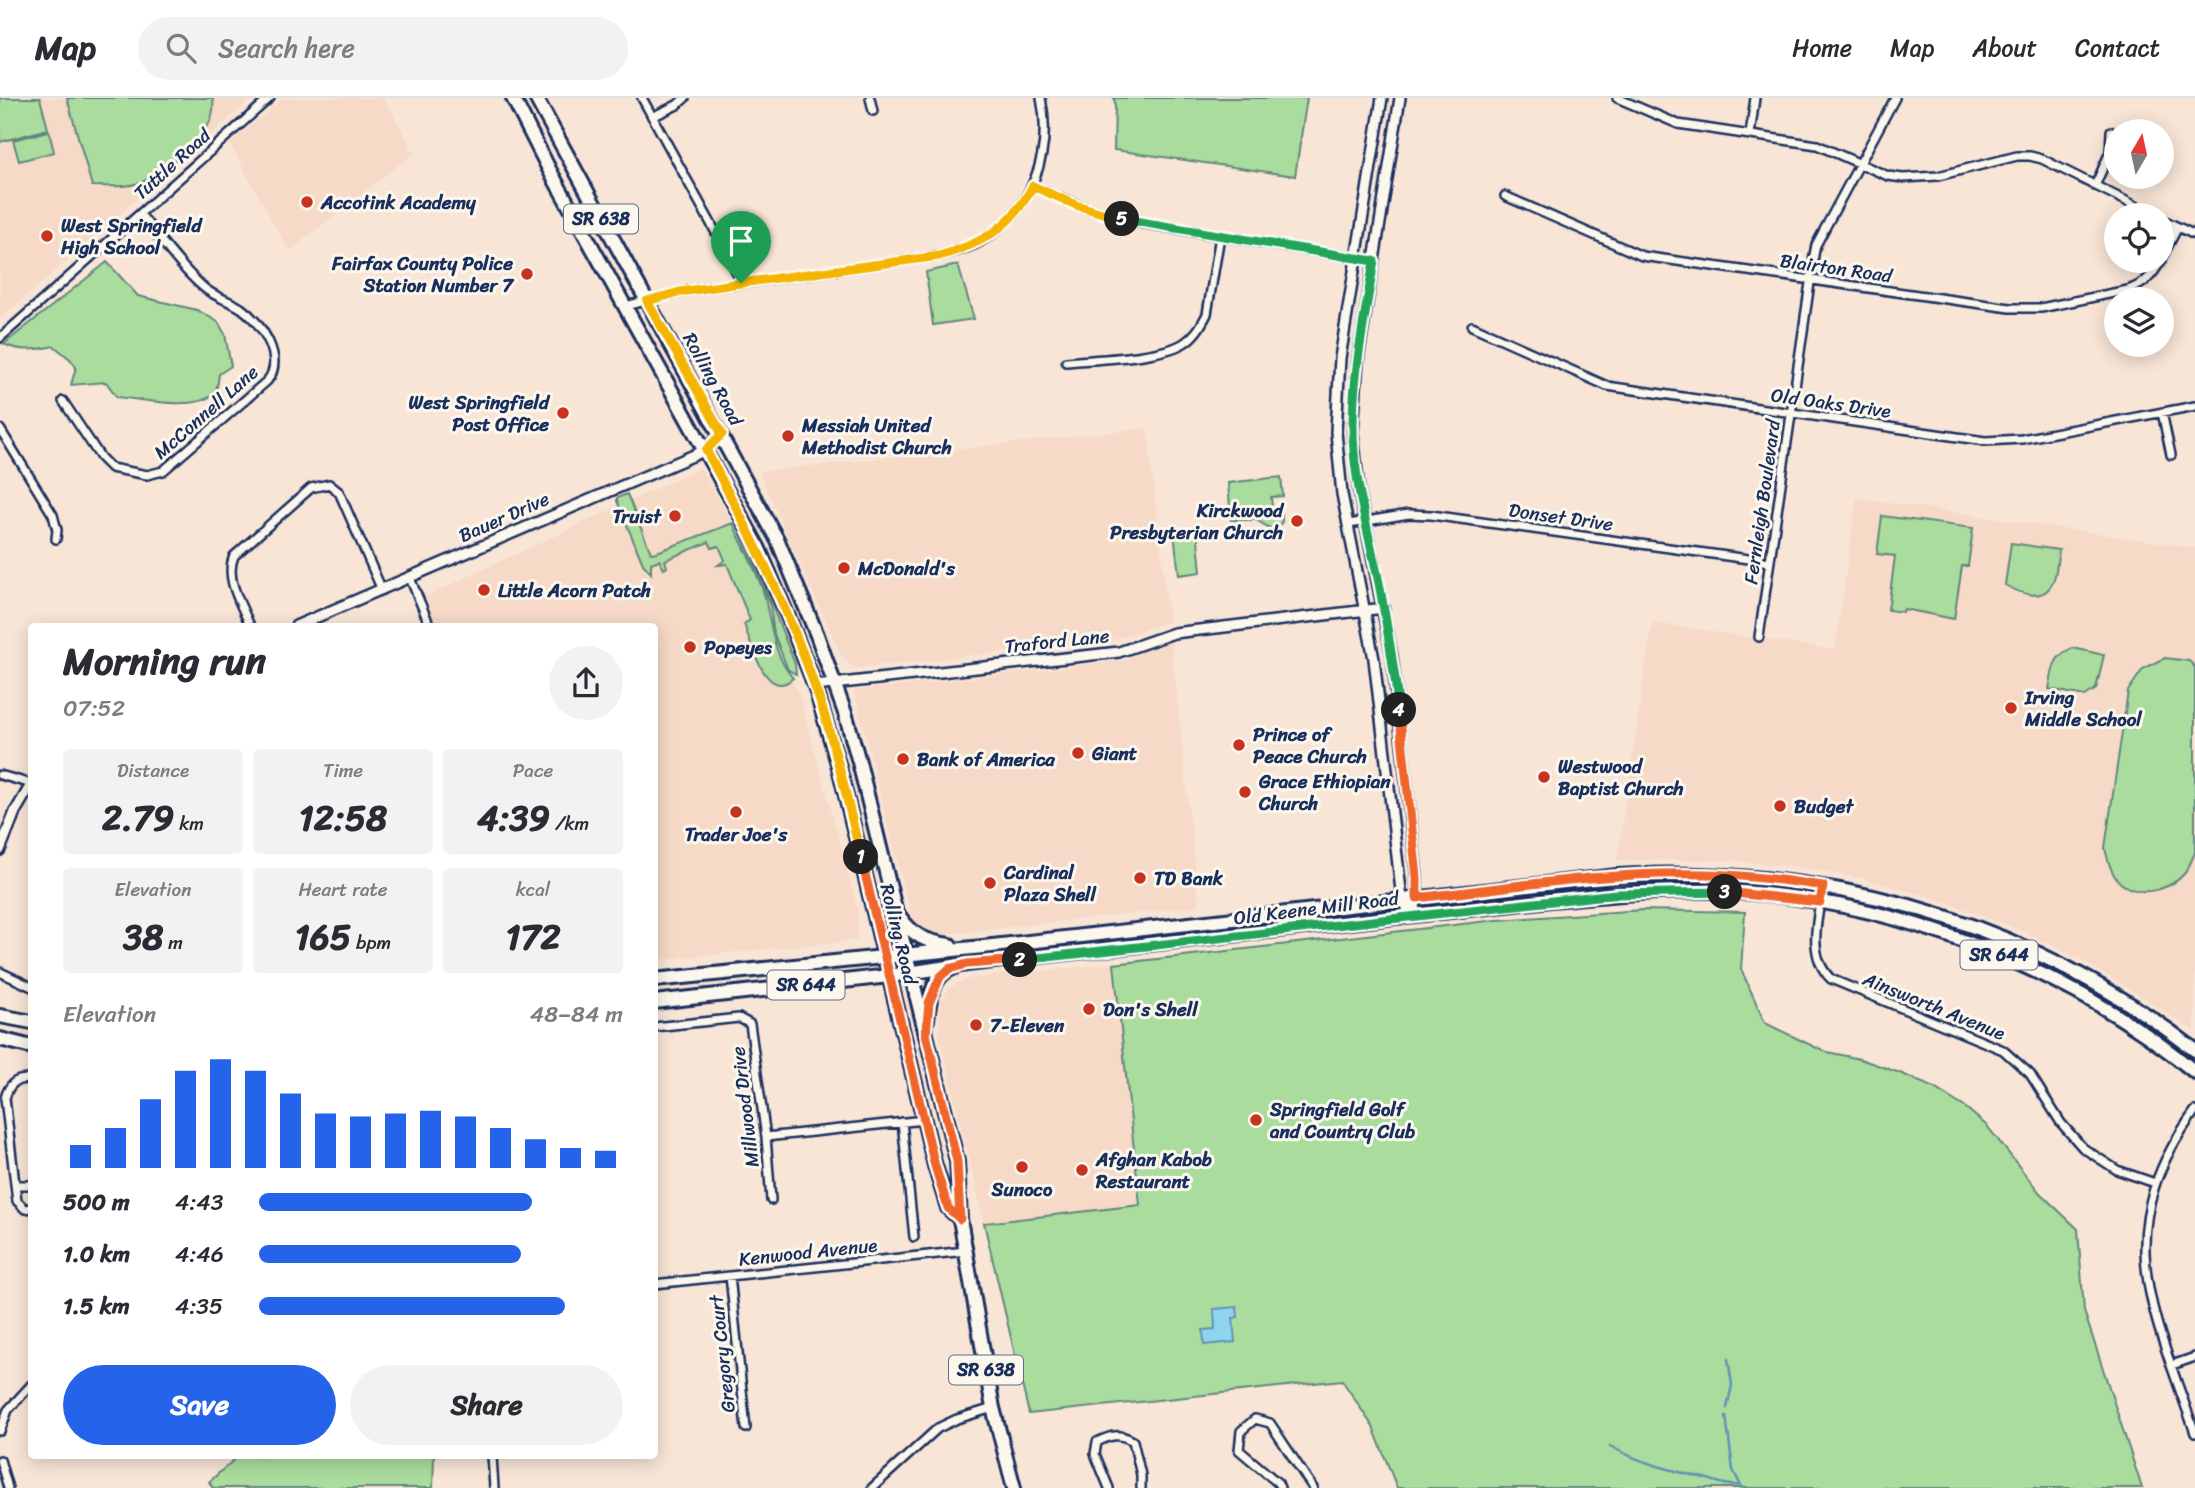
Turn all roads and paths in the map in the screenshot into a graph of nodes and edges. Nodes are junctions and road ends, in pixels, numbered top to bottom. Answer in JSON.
{"nodes":[{"id":1,"x":270,"y":98,"type":"edge"},
{"id":2,"x":513,"y":98,"type":"edge"},
{"id":3,"x":536,"y":98,"type":"edge"},
{"id":4,"x":642,"y":98,"type":"edge"},
{"id":5,"x":685,"y":98,"type":"edge"},
{"id":6,"x":870,"y":98,"type":"edge"},
{"id":7,"x":1041,"y":98,"type":"edge"},
{"id":8,"x":1382,"y":98,"type":"edge"},
{"id":9,"x":1400,"y":98,"type":"edge"},
{"id":10,"x":1617,"y":98,"type":"edge"},
{"id":11,"x":1755,"y":98,"type":"edge"},
{"id":12,"x":1895,"y":98,"type":"edge"},
{"id":13,"x":873,"y":111,"type":"dead end"},
{"id":14,"x":652,"y":117,"type":"junction"},
{"id":15,"x":1749,"y":135,"type":"junction"},
{"id":16,"x":1860,"y":165,"type":"junction"},
{"id":17,"x":2104,"y":166,"type":"edge"},
{"id":18,"x":1033,"y":186,"type":"junction"},
{"id":19,"x":2095,"y":186,"type":"junction"},
{"id":20,"x":1505,"y":196,"type":"dead end"},
{"id":21,"x":2130,"y":203,"type":"edge"},
{"id":22,"x":140,"y":214,"type":"junction"},
{"id":23,"x":2174,"y":225,"type":"edge"},
{"id":24,"x":2178,"y":227,"type":"junction"},
{"id":25,"x":2174,"y":235,"type":"edge"},
{"id":26,"x":2195,"y":235,"type":"edge"},
{"id":27,"x":1220,"y":236,"type":"junction"},
{"id":28,"x":1356,"y":258,"type":"junction"},
{"id":29,"x":1374,"y":261,"type":"junction"},
{"id":30,"x":2153,"y":273,"type":"edge"},
{"id":31,"x":1810,"y":280,"type":"junction"},
{"id":32,"x":741,"y":283,"type":"junction"},
{"id":33,"x":647,"y":301,"type":"junction"},
{"id":34,"x":626,"y":306,"type":"junction"},
{"id":35,"x":1472,"y":326,"type":"dead end"},
{"id":36,"x":0,"y":338,"type":"edge"},
{"id":37,"x":1066,"y":362,"type":"dead end"},
{"id":38,"x":63,"y":401,"type":"dead end"},
{"id":39,"x":2195,"y":406,"type":"edge"},
{"id":40,"x":2162,"y":412,"type":"junction"},
{"id":41,"x":1791,"y":413,"type":"junction"},
{"id":42,"x":0,"y":429,"type":"edge"},
{"id":43,"x":722,"y":434,"type":"junction"},
{"id":44,"x":706,"y":450,"type":"junction"},
{"id":45,"x":2171,"y":455,"type":"dead end"},
{"id":46,"x":1366,"y":521,"type":"junction"},
{"id":47,"x":1349,"y":524,"type":"junction"},
{"id":48,"x":56,"y":539,"type":"dead end"},
{"id":49,"x":1770,"y":562,"type":"junction"},
{"id":50,"x":410,"y":578,"type":"junction"},
{"id":51,"x":382,"y":590,"type":"junction"},
{"id":52,"x":1384,"y":608,"type":"junction"},
{"id":53,"x":1366,"y":612,"type":"junction"},
{"id":54,"x":249,"y":623,"type":"edge"},
{"id":55,"x":303,"y":623,"type":"edge"},
{"id":56,"x":429,"y":623,"type":"edge"},
{"id":57,"x":1759,"y":637,"type":"dead end"},
{"id":58,"x":835,"y":683,"type":"junction"},
{"id":59,"x":815,"y":686,"type":"junction"},
{"id":60,"x":0,"y":775,"type":"edge"},
{"id":61,"x":28,"y":783,"type":"edge"},
{"id":62,"x":28,"y":789,"type":"edge"},
{"id":63,"x":0,"y":850,"type":"edge"},
{"id":64,"x":1823,"y":886,"type":"junction"},
{"id":65,"x":1417,"y":898,"type":"junction"},
{"id":66,"x":1402,"y":899,"type":"junction"},
{"id":67,"x":1820,"y":902,"type":"junction"},
{"id":68,"x":894,"y":910,"type":"junction"},
{"id":69,"x":1412,"y":916,"type":"junction"},
{"id":70,"x":972,"y":948,"type":"junction"},
{"id":71,"x":905,"y":954,"type":"junction"},
{"id":72,"x":885,"y":957,"type":"junction"},
{"id":73,"x":967,"y":964,"type":"junction"},
{"id":74,"x":0,"y":972,"type":"edge"},
{"id":75,"x":911,"y":972,"type":"junction"},
{"id":76,"x":889,"y":976,"type":"junction"},
{"id":77,"x":658,"y":979,"type":"edge"},
{"id":78,"x":28,"y":985,"type":"edge"},
{"id":79,"x":658,"y":1002,"type":"edge"},
{"id":80,"x":0,"y":1016,"type":"edge"},
{"id":81,"x":28,"y":1022,"type":"edge"},
{"id":82,"x":658,"y":1027,"type":"edge"},
{"id":83,"x":926,"y":1034,"type":"junction"},
{"id":84,"x":0,"y":1039,"type":"edge"},
{"id":85,"x":28,"y":1046,"type":"edge"},
{"id":86,"x":2195,"y":1050,"type":"edge"},
{"id":87,"x":2195,"y":1072,"type":"edge"},
{"id":88,"x":28,"y":1080,"type":"edge"},
{"id":89,"x":2195,"y":1111,"type":"edge"},
{"id":90,"x":925,"y":1120,"type":"junction"},
{"id":91,"x":902,"y":1122,"type":"junction"},
{"id":92,"x":766,"y":1137,"type":"junction"},
{"id":93,"x":2155,"y":1183,"type":"junction"},
{"id":94,"x":15,"y":1185,"type":"junction"},
{"id":95,"x":28,"y":1185,"type":"edge"},
{"id":96,"x":771,"y":1200,"type":"dead end"},
{"id":97,"x":28,"y":1209,"type":"edge"},
{"id":98,"x":960,"y":1219,"type":"junction"},
{"id":99,"x":914,"y":1237,"type":"dead end"},
{"id":100,"x":966,"y":1251,"type":"junction"},
{"id":101,"x":730,"y":1276,"type":"junction"},
{"id":102,"x":658,"y":1284,"type":"edge"},
{"id":103,"x":2195,"y":1357,"type":"edge"},
{"id":104,"x":2172,"y":1365,"type":"junction"},
{"id":105,"x":28,"y":1388,"type":"edge"},
{"id":106,"x":993,"y":1408,"type":"junction"},
{"id":107,"x":746,"y":1428,"type":"dead end"},
{"id":108,"x":0,"y":1431,"type":"edge"},
{"id":109,"x":2195,"y":1433,"type":"edge"},
{"id":110,"x":492,"y":1459,"type":"edge"},
{"id":111,"x":0,"y":1460,"type":"edge"},
{"id":112,"x":878,"y":1486,"type":"edge"},
{"id":113,"x":8,"y":1488,"type":"edge"},
{"id":114,"x":494,"y":1488,"type":"edge"},
{"id":115,"x":1014,"y":1488,"type":"edge"},
{"id":116,"x":1109,"y":1488,"type":"edge"},
{"id":117,"x":1141,"y":1488,"type":"edge"},
{"id":118,"x":1280,"y":1488,"type":"edge"},
{"id":119,"x":1312,"y":1488,"type":"edge"}],
"edges":[{"from":1,"to":22,"type":"street","name":"Tuttle Road"},
{"from":2,"to":34,"type":"main road","name":"Rolling Road","number":"SR 638"},
{"from":3,"to":33,"type":"main road","name":"Rolling Road","number":"SR 638"},
{"from":4,"to":14,"type":"street"},
{"from":5,"to":14,"type":"street"},
{"from":6,"to":13,"type":"street"},
{"from":7,"to":18,"type":"street"},
{"from":8,"to":28,"type":"street"},
{"from":9,"to":29,"type":"street"},
{"from":10,"to":15,"type":"street"},
{"from":11,"to":15,"type":"street"},
{"from":12,"to":16,"type":"street","name":"Fernleigh Boulevard"},
{"from":14,"to":32,"type":"street"},
{"from":15,"to":16,"type":"street"},
{"from":16,"to":19,"type":"street"},
{"from":16,"to":31,"type":"street","name":"Fernleigh Boulevard"},
{"from":17,"to":19,"type":"street"},
{"from":18,"to":27,"type":"street"},
{"from":18,"to":32,"type":"street"},
{"from":19,"to":21,"type":"street"},
{"from":20,"to":31,"type":"street","name":"Blairton Road"},
{"from":22,"to":36,"type":"street","name":"Tuttle Road"},
{"from":22,"to":38,"type":"street","name":"McConnell Lane"},
{"from":23,"to":24,"type":"street"},
{"from":24,"to":25,"type":"street","name":"Blairton Road"},
{"from":24,"to":26,"type":"street"},
{"from":27,"to":28,"type":"street"},
{"from":27,"to":37,"type":"street"},
{"from":28,"to":29,"type":"street"},
{"from":28,"to":47,"type":"street"},
{"from":29,"to":46,"type":"street"},
{"from":30,"to":31,"type":"street","name":"Blairton Road"},
{"from":31,"to":41,"type":"street","name":"Fernleigh Boulevard"},
{"from":32,"to":33,"type":"street"},
{"from":33,"to":34,"type":"street"},
{"from":33,"to":43,"type":"main road","name":"Rolling Road","number":"SR 638"},
{"from":34,"to":44,"type":"main road","name":"Rolling Road","number":"SR 638"},
{"from":35,"to":41,"type":"street","name":"Old Oaks Drive"},
{"from":39,"to":40,"type":"street","name":"Old Oaks Drive"},
{"from":40,"to":41,"type":"street","name":"Old Oaks Drive"},
{"from":40,"to":45,"type":"street"},
{"from":41,"to":49,"type":"street","name":"Fernleigh Boulevard"},
{"from":42,"to":48,"type":"street"},
{"from":43,"to":44,"type":"street","name":"Bauer Drive"},
{"from":43,"to":58,"type":"main road","name":"Rolling Road","number":"SR 638"},
{"from":44,"to":50,"type":"street","name":"Bauer Drive"},
{"from":44,"to":59,"type":"main road","name":"Rolling Road","number":"SR 638"},
{"from":46,"to":47,"type":"street","name":"Donset Drive"},
{"from":46,"to":49,"type":"street","name":"Donset Drive"},
{"from":46,"to":52,"type":"street"},
{"from":47,"to":53,"type":"street"},
{"from":49,"to":57,"type":"street","name":"Fernleigh Boulevard"},
{"from":50,"to":51,"type":"street","name":"Bauer Drive"},
{"from":50,"to":56,"type":"street"},
{"from":51,"to":54,"type":"street"},
{"from":51,"to":55,"type":"street","name":"Bauer Drive"},
{"from":52,"to":53,"type":"street","name":"Traford Lane"},
{"from":52,"to":65,"type":"street"},
{"from":53,"to":58,"type":"street","name":"Traford Lane"},
{"from":53,"to":66,"type":"street"},
{"from":58,"to":59,"type":"street","name":"Traford Lane"},
{"from":58,"to":68,"type":"main road","name":"Rolling Road","number":"SR 638"},
{"from":59,"to":72,"type":"main road","name":"Rolling Road","number":"SR 638"},
{"from":60,"to":61,"type":"street"},
{"from":62,"to":63,"type":"street"},
{"from":64,"to":65,"type":"main road","name":"Old Keene Mill Road","number":"SR 644"},
{"from":64,"to":67,"type":"street","name":"Ainsworth Avenue"},
{"from":64,"to":86,"type":"main road","name":"Old Keene Mill Road","number":"SR 644"},
{"from":65,"to":66,"type":"main road","name":"Old Keene Mill Road","number":"SR 644"},
{"from":65,"to":69,"type":"street"},
{"from":66,"to":69,"type":"street"},
{"from":66,"to":70,"type":"main road","name":"Old Keene Mill Road","number":"SR 644"},
{"from":67,"to":69,"type":"main road","name":"Old Keene Mill Road","number":"SR 644"},
{"from":67,"to":87,"type":"main road","name":"Old Keene Mill Road","number":"SR 644"},
{"from":67,"to":93,"type":"street","name":"Ainsworth Avenue"},
{"from":68,"to":70,"type":"main road"},
{"from":68,"to":71,"type":"main road","name":"Rolling Road","number":"SR 638"},
{"from":69,"to":73,"type":"main road","name":"Old Keene Mill Road","number":"SR 644"},
{"from":70,"to":71,"type":"main road","name":"Old Keene Mill Road","number":"SR 644"},
{"from":71,"to":72,"type":"main road","name":"Old Keene Mill Road","number":"SR 644"},
{"from":71,"to":75,"type":"main road","name":"Rolling Road","number":"SR 638"},
{"from":72,"to":76,"type":"main road","name":"Rolling Road","number":"SR 638"},
{"from":72,"to":77,"type":"main road","name":"Old Keene Mill Road","number":"SR 644"},
{"from":73,"to":75,"type":"main road","name":"Old Keene Mill Road","number":"SR 644"},
{"from":73,"to":83,"type":"main road"},
{"from":74,"to":78,"type":"street"},
{"from":75,"to":76,"type":"main road","name":"Old Keene Mill Road","number":"SR 644"},
{"from":75,"to":83,"type":"main road","name":"Rolling Road","number":"SR 638"},
{"from":76,"to":79,"type":"main road","name":"Old Keene Mill Road","number":"SR 644"},
{"from":76,"to":90,"type":"main road","name":"Rolling Road","number":"SR 638"},
{"from":80,"to":81,"type":"main road"},
{"from":82,"to":92,"type":"street","name":"Millwood Drive"},
{"from":83,"to":98,"type":"main road","name":"Rolling Road","number":"SR 638"},
{"from":84,"to":85,"type":"main road"},
{"from":88,"to":94,"type":"street"},
{"from":89,"to":93,"type":"street"},
{"from":90,"to":91,"type":"street"},
{"from":90,"to":98,"type":"main road","name":"Rolling Road","number":"SR 638"},
{"from":91,"to":92,"type":"street"},
{"from":91,"to":99,"type":"street"},
{"from":92,"to":96,"type":"street","name":"Millwood Drive"},
{"from":93,"to":104,"type":"street"},
{"from":94,"to":95,"type":"street"},
{"from":94,"to":97,"type":"street"},
{"from":98,"to":100,"type":"main road","name":"Rolling Road","number":"SR 638"},
{"from":100,"to":101,"type":"street","name":"Kenwood Avenue"},
{"from":100,"to":106,"type":"main road","name":"Rolling Road","number":"SR 638"},
{"from":101,"to":102,"type":"street","name":"Kenwood Avenue"},
{"from":101,"to":107,"type":"street","name":"Gregory Court"},
{"from":103,"to":104,"type":"street"},
{"from":104,"to":109,"type":"street"},
{"from":105,"to":108,"type":"street"},
{"from":106,"to":112,"type":"street"},
{"from":106,"to":115,"type":"main road","name":"Rolling Road","number":"SR 638"},
{"from":110,"to":114,"type":"street"},
{"from":111,"to":113,"type":"street"},
{"from":116,"to":117,"type":"street"},
{"from":118,"to":119,"type":"street"}]}
